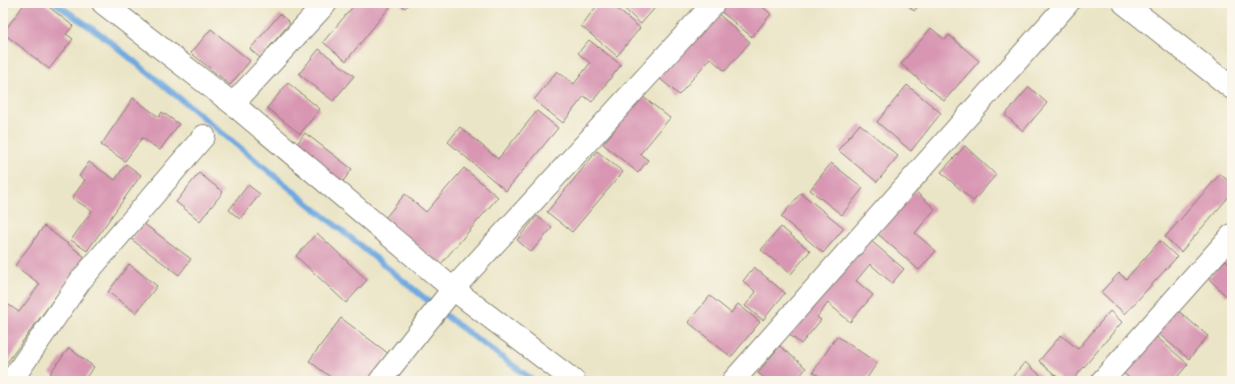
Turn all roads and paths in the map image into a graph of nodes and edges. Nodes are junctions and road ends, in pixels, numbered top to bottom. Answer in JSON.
{"nodes":[{"id":1,"x":102,"y":3,"type":"edge"},
{"id":2,"x":326,"y":3,"type":"edge"},
{"id":3,"x":714,"y":3,"type":"edge"},
{"id":4,"x":1068,"y":3,"type":"edge"},
{"id":5,"x":1124,"y":3,"type":"edge"},
{"id":6,"x":1232,"y":88,"type":"edge"},
{"id":7,"x":233,"y":104,"type":"junction"},
{"id":8,"x":204,"y":136,"type":"dead end"},
{"id":9,"x":1232,"y":235,"type":"edge"},
{"id":10,"x":448,"y":295,"type":"junction"},
{"id":11,"x":11,"y":381,"type":"edge"},
{"id":12,"x":380,"y":381,"type":"edge"},
{"id":13,"x":574,"y":381,"type":"edge"},
{"id":14,"x":733,"y":381,"type":"edge"},
{"id":15,"x":1102,"y":381,"type":"edge"}],
"edges":[{"from":1,"to":7,"type":"street"},
{"from":2,"to":7,"type":"street"},
{"from":3,"to":10,"type":"street"},
{"from":4,"to":14,"type":"street"},
{"from":5,"to":6,"type":"street"},
{"from":7,"to":10,"type":"street"},
{"from":8,"to":11,"type":"street"},
{"from":9,"to":15,"type":"street"},
{"from":10,"to":12,"type":"street"},
{"from":10,"to":13,"type":"street"}]}
